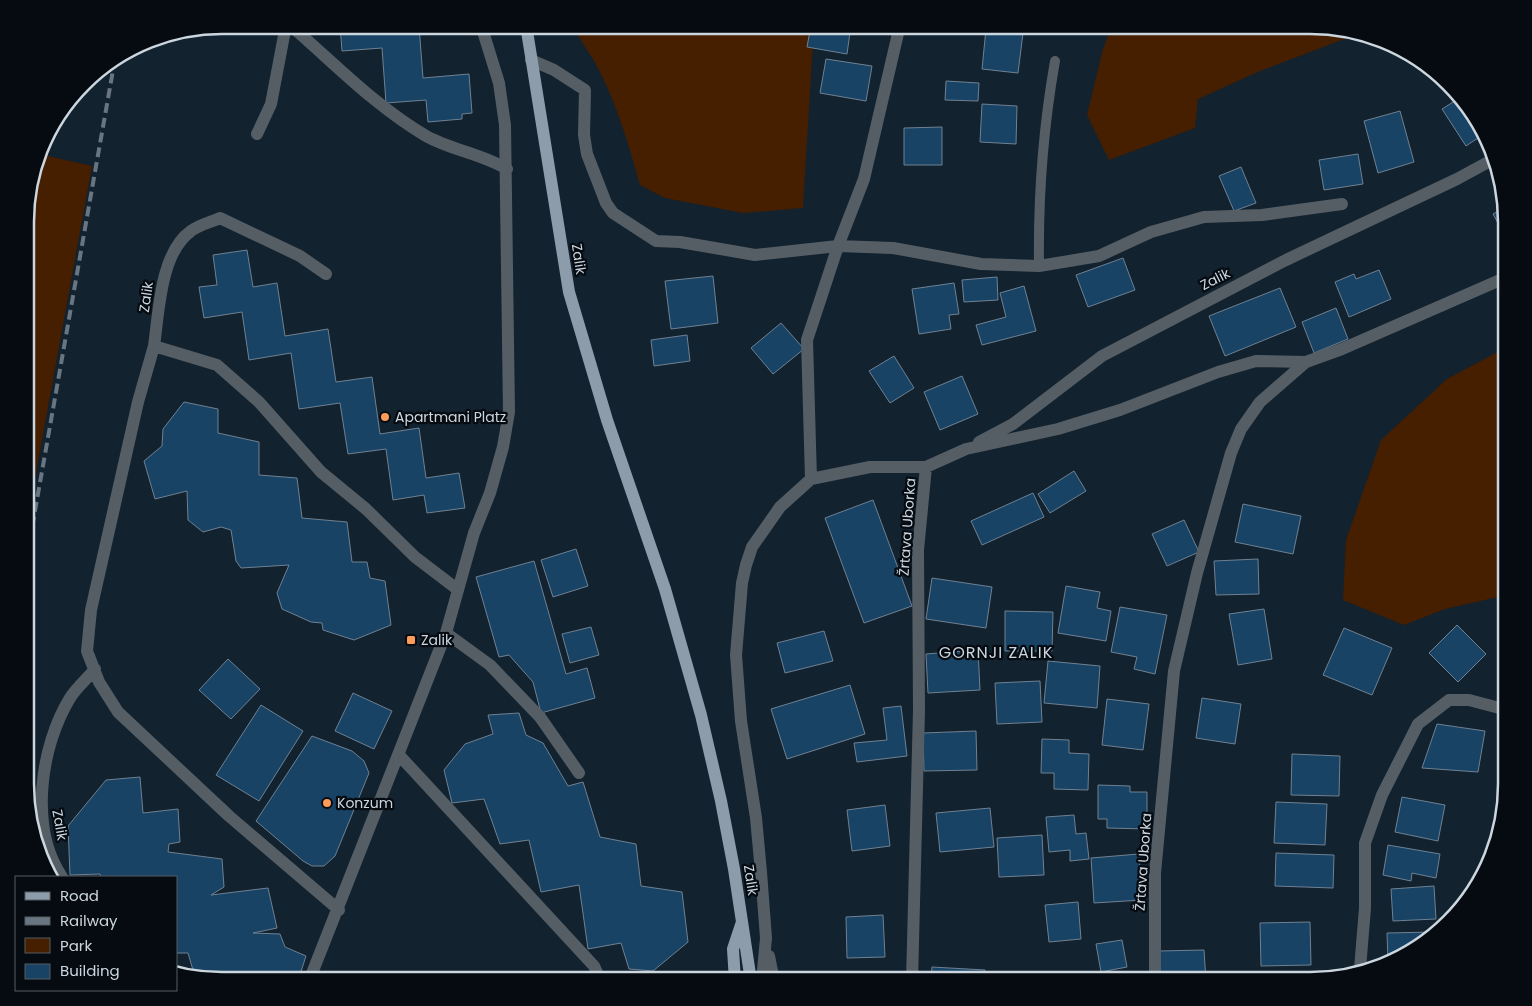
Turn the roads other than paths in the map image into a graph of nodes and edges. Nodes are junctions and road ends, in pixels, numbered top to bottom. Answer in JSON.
{"nodes":[{"id":1,"x":284,"y":34,"type":"edge"},
{"id":2,"x":300,"y":34,"type":"edge"},
{"id":3,"x":484,"y":34,"type":"edge"},
{"id":4,"x":527,"y":34,"type":"edge"},
{"id":5,"x":898,"y":34,"type":"edge"},
{"id":6,"x":531,"y":60,"type":"junction"},
{"id":7,"x":1055,"y":61,"type":"dead end"},
{"id":8,"x":257,"y":134,"type":"dead end"},
{"id":9,"x":1488,"y":162,"type":"edge"},
{"id":10,"x":507,"y":169,"type":"junction"},
{"id":11,"x":1342,"y":204,"type":"dead end"},
{"id":12,"x":838,"y":246,"type":"junction"},
{"id":13,"x":1039,"y":266,"type":"junction"},
{"id":14,"x":326,"y":274,"type":"dead end"},
{"id":15,"x":1498,"y":280,"type":"edge"},
{"id":16,"x":154,"y":346,"type":"junction"},
{"id":17,"x":1306,"y":362,"type":"junction"},
{"id":18,"x":966,"y":449,"type":"junction"},
{"id":19,"x":926,"y":467,"type":"junction"},
{"id":20,"x":811,"y":479,"type":"junction"},
{"id":21,"x":458,"y":589,"type":"junction"},
{"id":22,"x":446,"y":633,"type":"junction"},
{"id":23,"x":95,"y":669,"type":"junction"},
{"id":24,"x":1498,"y":708,"type":"edge"},
{"id":25,"x":399,"y":755,"type":"junction"},
{"id":26,"x":579,"y":773,"type":"dead end"},
{"id":27,"x":62,"y":876,"type":"edge"},
{"id":28,"x":338,"y":910,"type":"junction"},
{"id":29,"x":742,"y":922,"type":"junction"},
{"id":30,"x":766,"y":938,"type":"junction"},
{"id":31,"x":1360,"y":966,"type":"edge"},
{"id":32,"x":313,"y":972,"type":"edge"},
{"id":33,"x":597,"y":972,"type":"edge"},
{"id":34,"x":734,"y":972,"type":"edge"},
{"id":35,"x":750,"y":972,"type":"edge"},
{"id":36,"x":763,"y":972,"type":"edge"},
{"id":37,"x":772,"y":972,"type":"edge"},
{"id":38,"x":912,"y":972,"type":"edge"},
{"id":39,"x":1155,"y":972,"type":"edge"}],
"edges":[{"from":1,"to":8,"type":"street"},
{"from":2,"to":10,"type":"street"},
{"from":3,"to":10,"type":"street"},
{"from":4,"to":6,"type":"main road","name":"Zalik"},
{"from":5,"to":12,"type":"street"},
{"from":6,"to":12,"type":"street"},
{"from":6,"to":29,"type":"main road","name":"Zalik"},
{"from":7,"to":13,"type":"lane"},
{"from":9,"to":18,"type":"street","name":"Zalik"},
{"from":10,"to":21,"type":"street"},
{"from":11,"to":13,"type":"street"},
{"from":12,"to":13,"type":"street"},
{"from":12,"to":20,"type":"street"},
{"from":14,"to":16,"type":"street","name":"Zalik"},
{"from":15,"to":17,"type":"street","name":"Zalik"},
{"from":16,"to":21,"type":"street"},
{"from":16,"to":23,"type":"street","name":"Zalik"},
{"from":17,"to":18,"type":"street","name":"Zalik"},
{"from":17,"to":39,"type":"street","name":"Žrtava Uborka"},
{"from":18,"to":19,"type":"street","name":"Zalik"},
{"from":19,"to":20,"type":"street","name":"Žrtava Uborka"},
{"from":19,"to":38,"type":"street","name":"Žrtava Uborka"},
{"from":20,"to":30,"type":"street","name":"Žrtava Uborka"},
{"from":21,"to":22,"type":"street"},
{"from":22,"to":25,"type":"street"},
{"from":22,"to":26,"type":"street"},
{"from":23,"to":27,"type":"street","name":"Zalik"},
{"from":23,"to":28,"type":"street","name":"Zalik"},
{"from":24,"to":31,"type":"street"},
{"from":25,"to":28,"type":"street"},
{"from":25,"to":33,"type":"street"},
{"from":28,"to":32,"type":"street"},
{"from":29,"to":34,"type":"main road"},
{"from":29,"to":35,"type":"main road","name":"Zalik"},
{"from":30,"to":36,"type":"street","name":"Žrtava Uborka"},
{"from":30,"to":37,"type":"street","name":"Žrtava Uborka"}]}
